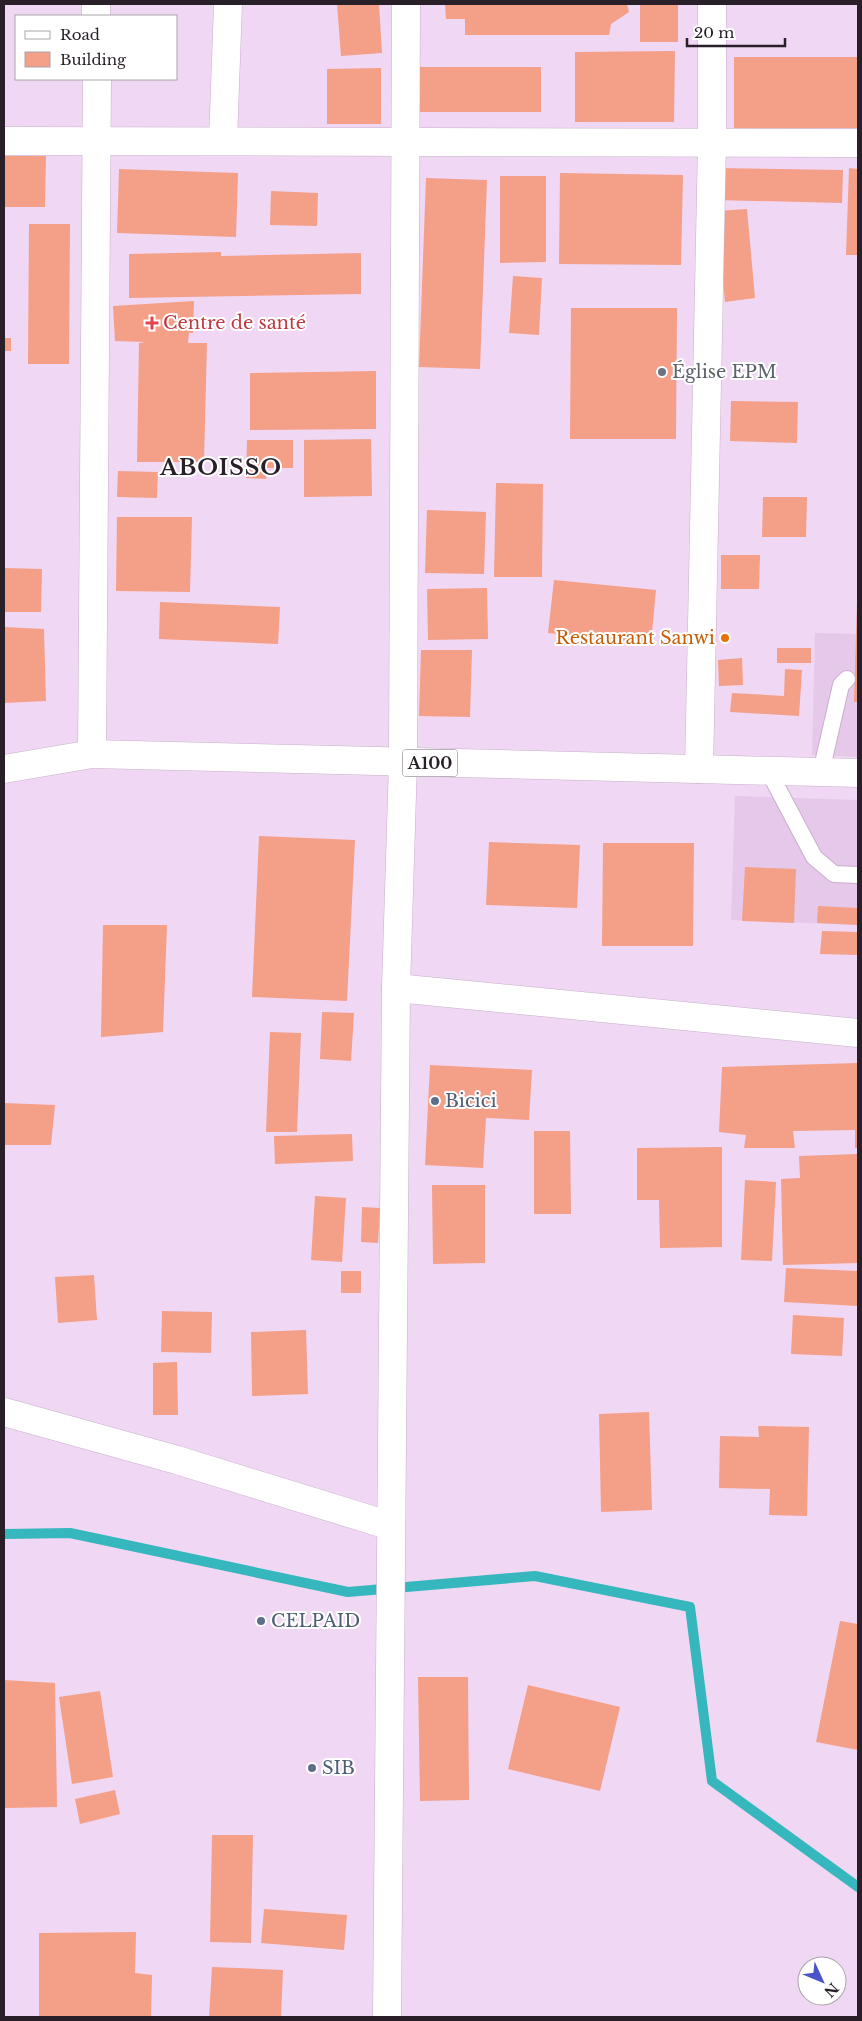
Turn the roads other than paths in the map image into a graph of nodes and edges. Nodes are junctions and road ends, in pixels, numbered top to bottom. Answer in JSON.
{"nodes":[{"id":1,"x":228,"y":4,"type":"edge"},
{"id":2,"x":406,"y":4,"type":"edge"},
{"id":3,"x":712,"y":4,"type":"edge"},
{"id":4,"x":97,"y":80,"type":"edge"},
{"id":5,"x":4,"y":141,"type":"edge"},
{"id":6,"x":98,"y":141,"type":"junction"},
{"id":7,"x":223,"y":141,"type":"junction"},
{"id":8,"x":406,"y":142,"type":"junction"},
{"id":9,"x":712,"y":143,"type":"junction"},
{"id":10,"x":858,"y":143,"type":"edge"},
{"id":11,"x":847,"y":679,"type":"dead end"},
{"id":12,"x":92,"y":754,"type":"junction"},
{"id":13,"x":403,"y":762,"type":"junction"},
{"id":14,"x":4,"y":769,"type":"edge"},
{"id":15,"x":698,"y":769,"type":"junction"},
{"id":16,"x":768,"y":770,"type":"junction"},
{"id":17,"x":821,"y":772,"type":"junction"},
{"id":18,"x":858,"y":773,"type":"edge"},
{"id":19,"x":858,"y":875,"type":"edge"},
{"id":20,"x":396,"y":988,"type":"junction"},
{"id":21,"x":858,"y":1032,"type":"edge"},
{"id":22,"x":4,"y":1412,"type":"edge"},
{"id":23,"x":391,"y":1526,"type":"junction"},
{"id":24,"x":387,"y":2017,"type":"edge"}],
"edges":[{"from":1,"to":7,"type":"main road"},
{"from":2,"to":8,"type":"main road"},
{"from":3,"to":9,"type":"main road"},
{"from":4,"to":6,"type":"main road"},
{"from":5,"to":6,"type":"main road"},
{"from":6,"to":7,"type":"main road"},
{"from":6,"to":12,"type":"main road"},
{"from":7,"to":8,"type":"main road"},
{"from":8,"to":9,"type":"main road"},
{"from":8,"to":13,"type":"main road"},
{"from":9,"to":10,"type":"main road"},
{"from":9,"to":15,"type":"main road"},
{"from":11,"to":17,"type":"lane"},
{"from":12,"to":13,"type":"main road","number":"A100"},
{"from":12,"to":14,"type":"main road","number":"A100"},
{"from":13,"to":15,"type":"main road","number":"A100"},
{"from":13,"to":20,"type":"main road"},
{"from":15,"to":16,"type":"main road","number":"A100"},
{"from":16,"to":17,"type":"main road","number":"A100"},
{"from":16,"to":19,"type":"lane"},
{"from":17,"to":18,"type":"main road","number":"A100"},
{"from":20,"to":21,"type":"main road"},
{"from":20,"to":23,"type":"main road"},
{"from":22,"to":23,"type":"main road"},
{"from":23,"to":24,"type":"main road"}]}
